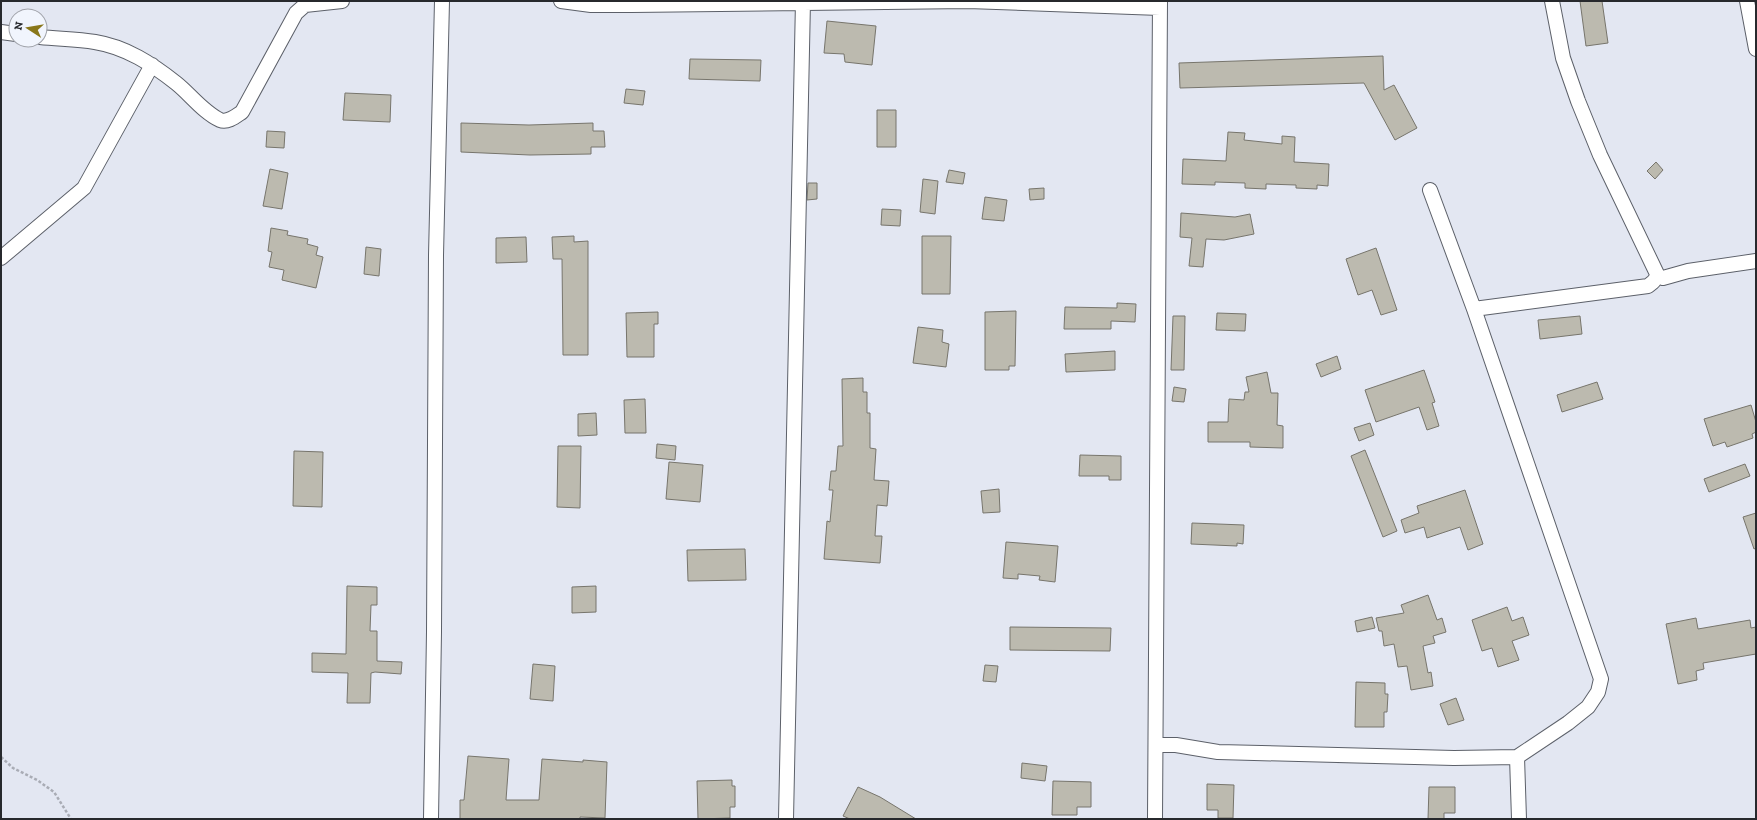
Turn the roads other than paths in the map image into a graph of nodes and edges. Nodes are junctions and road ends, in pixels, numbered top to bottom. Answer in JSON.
{"nodes":[{"id":1,"x":342,"y":1,"type":"edge"},
{"id":2,"x":442,"y":1,"type":"edge"},
{"id":3,"x":561,"y":1,"type":"edge"},
{"id":4,"x":1552,"y":1,"type":"edge"},
{"id":5,"x":1747,"y":1,"type":"edge"},
{"id":6,"x":803,"y":2,"type":"edge"},
{"id":7,"x":1160,"y":4,"type":"edge"},
{"id":8,"x":48,"y":38,"type":"edge"},
{"id":9,"x":1756,"y":49,"type":"edge"},
{"id":10,"x":152,"y":65,"type":"junction"},
{"id":11,"x":1430,"y":190,"type":"dead end"},
{"id":12,"x":1,"y":258,"type":"edge"},
{"id":13,"x":1756,"y":261,"type":"edge"},
{"id":14,"x":1658,"y":276,"type":"junction"},
{"id":15,"x":1474,"y":309,"type":"junction"},
{"id":16,"x":1157,"y":745,"type":"junction"},
{"id":17,"x":1517,"y":756,"type":"junction"},
{"id":18,"x":431,"y":819,"type":"edge"},
{"id":19,"x":786,"y":819,"type":"edge"},
{"id":20,"x":1155,"y":819,"type":"edge"},
{"id":21,"x":1519,"y":819,"type":"edge"}],
"edges":[{"from":1,"to":10,"type":"street"},
{"from":2,"to":18,"type":"street"},
{"from":3,"to":6,"type":"street"},
{"from":4,"to":14,"type":"street"},
{"from":5,"to":9,"type":"street"},
{"from":6,"to":7,"type":"street"},
{"from":6,"to":19,"type":"street"},
{"from":7,"to":16,"type":"street"},
{"from":8,"to":10,"type":"street"},
{"from":10,"to":12,"type":"street"},
{"from":11,"to":15,"type":"street"},
{"from":13,"to":14,"type":"street"},
{"from":14,"to":15,"type":"street"},
{"from":15,"to":17,"type":"street"},
{"from":16,"to":17,"type":"street"},
{"from":16,"to":20,"type":"street"},
{"from":17,"to":21,"type":"street"}]}
